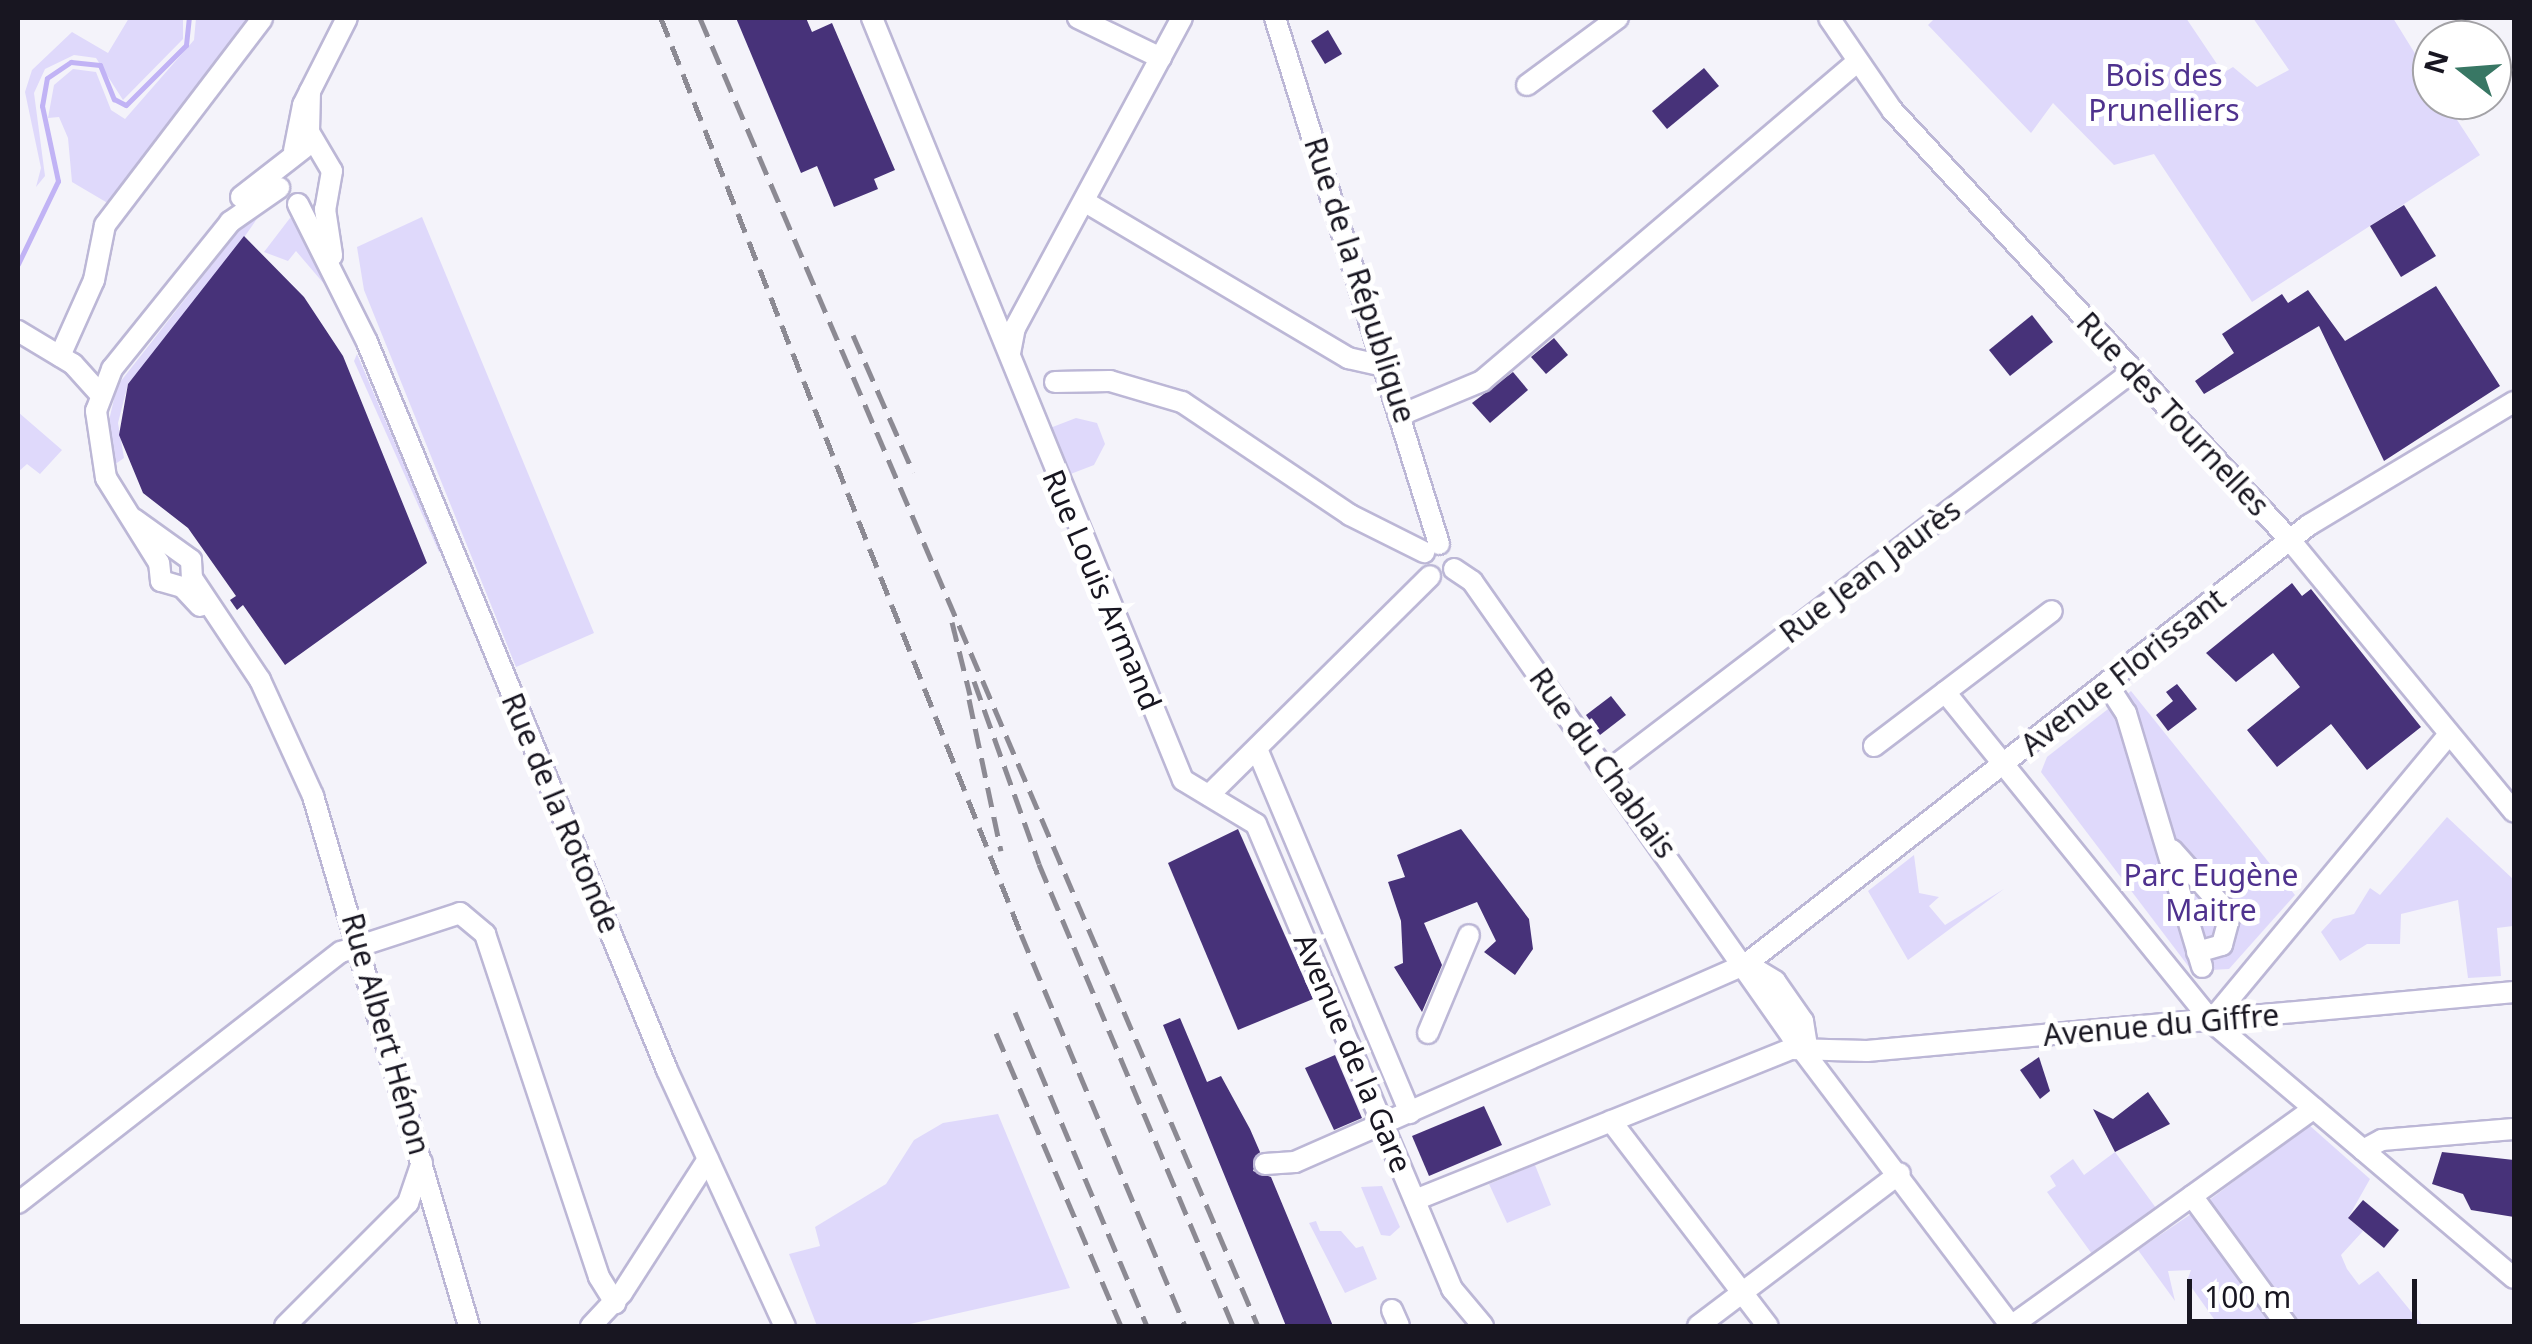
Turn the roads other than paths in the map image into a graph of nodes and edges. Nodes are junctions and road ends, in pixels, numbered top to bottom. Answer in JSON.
{"nodes":[{"id":1,"x":262,"y":18,"type":"edge"},
{"id":2,"x":347,"y":18,"type":"edge"},
{"id":3,"x":872,"y":18,"type":"edge"},
{"id":4,"x":1078,"y":18,"type":"edge"},
{"id":5,"x":1182,"y":18,"type":"edge"},
{"id":6,"x":1275,"y":18,"type":"edge"},
{"id":7,"x":1618,"y":18,"type":"edge"},
{"id":8,"x":1829,"y":18,"type":"edge"},
{"id":9,"x":1161,"y":58,"type":"junction"},
{"id":10,"x":1856,"y":62,"type":"junction"},
{"id":11,"x":1527,"y":85,"type":"dead end"},
{"id":12,"x":310,"y":91,"type":"junction"},
{"id":13,"x":319,"y":152,"type":"junction"},
{"id":14,"x":287,"y":156,"type":"junction"},
{"id":15,"x":279,"y":188,"type":"junction"},
{"id":16,"x":328,"y":193,"type":"junction"},
{"id":17,"x":1087,"y":203,"type":"junction"},
{"id":18,"x":298,"y":204,"type":"junction"},
{"id":19,"x":230,"y":222,"type":"junction"},
{"id":20,"x":338,"y":277,"type":"junction"},
{"id":21,"x":983,"y":290,"type":"junction"},
{"id":22,"x":1026,"y":308,"type":"junction"},
{"id":23,"x":18,"y":331,"type":"edge"},
{"id":24,"x":66,"y":360,"type":"junction"},
{"id":25,"x":1012,"y":364,"type":"junction"},
{"id":26,"x":1388,"y":367,"type":"junction"},
{"id":27,"x":112,"y":369,"type":"junction"},
{"id":28,"x":2133,"y":371,"type":"junction"},
{"id":29,"x":1055,"y":382,"type":"dead end"},
{"id":30,"x":100,"y":394,"type":"junction"},
{"id":31,"x":2514,"y":402,"type":"edge"},
{"id":32,"x":1403,"y":414,"type":"junction"},
{"id":33,"x":134,"y":519,"type":"junction"},
{"id":34,"x":2290,"y":540,"type":"junction"},
{"id":35,"x":1432,"y":548,"type":"junction"},
{"id":36,"x":178,"y":552,"type":"junction"},
{"id":37,"x":158,"y":563,"type":"junction"},
{"id":38,"x":1454,"y":569,"type":"junction"},
{"id":39,"x":1430,"y":576,"type":"junction"},
{"id":40,"x":187,"y":583,"type":"junction"},
{"id":41,"x":2052,"y":611,"type":"dead end"},
{"id":42,"x":2107,"y":684,"type":"junction"},
{"id":43,"x":1945,"y":692,"type":"junction"},
{"id":44,"x":2448,"y":736,"type":"junction"},
{"id":45,"x":1874,"y":746,"type":"dead end"},
{"id":46,"x":1254,"y":752,"type":"junction"},
{"id":47,"x":2005,"y":765,"type":"junction"},
{"id":48,"x":1608,"y":771,"type":"junction"},
{"id":49,"x":1209,"y":795,"type":"junction"},
{"id":50,"x":2514,"y":812,"type":"edge"},
{"id":51,"x":2164,"y":841,"type":"junction"},
{"id":52,"x":1468,"y":935,"type":"dead end"},
{"id":53,"x":361,"y":942,"type":"junction"},
{"id":54,"x":1746,"y":964,"type":"junction"},
{"id":55,"x":2514,"y":992,"type":"edge"},
{"id":56,"x":2211,"y":1022,"type":"junction"},
{"id":57,"x":1428,"y":1033,"type":"dead end"},
{"id":58,"x":1807,"y":1047,"type":"junction"},
{"id":59,"x":2314,"y":1108,"type":"junction"},
{"id":60,"x":1410,"y":1113,"type":"junction"},
{"id":61,"x":1610,"y":1121,"type":"junction"},
{"id":62,"x":1382,"y":1124,"type":"junction"},
{"id":63,"x":2514,"y":1129,"type":"edge"},
{"id":64,"x":2363,"y":1150,"type":"junction"},
{"id":65,"x":708,"y":1159,"type":"junction"},
{"id":66,"x":422,"y":1162,"type":"junction"},
{"id":67,"x":1265,"y":1164,"type":"dead end"},
{"id":68,"x":1900,"y":1173,"type":"junction"},
{"id":69,"x":2192,"y":1196,"type":"junction"},
{"id":70,"x":1415,"y":1200,"type":"junction"},
{"id":71,"x":18,"y":1202,"type":"edge"},
{"id":72,"x":408,"y":1203,"type":"junction"},
{"id":73,"x":435,"y":1206,"type":"junction"},
{"id":74,"x":2514,"y":1278,"type":"edge"},
{"id":75,"x":1742,"y":1292,"type":"junction"},
{"id":76,"x":615,"y":1303,"type":"junction"},
{"id":77,"x":777,"y":1321,"type":"edge"},
{"id":78,"x":2004,"y":1324,"type":"edge"},
{"id":79,"x":285,"y":1326,"type":"edge"},
{"id":80,"x":468,"y":1326,"type":"edge"},
{"id":81,"x":591,"y":1326,"type":"edge"},
{"id":82,"x":1483,"y":1326,"type":"edge"},
{"id":83,"x":1698,"y":1326,"type":"edge"},
{"id":84,"x":1768,"y":1326,"type":"edge"},
{"id":85,"x":2287,"y":1326,"type":"edge"}],
"edges":[{"from":1,"to":24,"type":"street"},
{"from":2,"to":12,"type":"street"},
{"from":3,"to":21,"type":"street","name":"Rue Louis Armand"},
{"from":4,"to":9,"type":"street"},
{"from":5,"to":9,"type":"street"},
{"from":6,"to":26,"type":"street","name":"Rue de la République"},
{"from":7,"to":11,"type":"street"},
{"from":8,"to":10,"type":"street","name":"Rue des Tournelles"},
{"from":9,"to":17,"type":"street"},
{"from":10,"to":28,"type":"street","name":"Rue des Tournelles"},
{"from":10,"to":32,"type":"street"},
{"from":12,"to":13,"type":"street"},
{"from":12,"to":14,"type":"street"},
{"from":13,"to":14,"type":"street"},
{"from":13,"to":16,"type":"street"},
{"from":14,"to":15,"type":"street"},
{"from":14,"to":19,"type":"street","name":"Rue Albert Hénon"},
{"from":15,"to":18,"type":"street"},
{"from":15,"to":19,"type":"street","name":"Rue Albert Hénon"},
{"from":16,"to":18,"type":"street"},
{"from":16,"to":20,"type":"street","name":"Rue de la Rotonde"},
{"from":17,"to":22,"type":"street"},
{"from":17,"to":26,"type":"street"},
{"from":18,"to":20,"type":"street","name":"Rue de la Rotonde"},
{"from":19,"to":27,"type":"street","name":"Rue Albert Hénon"},
{"from":20,"to":65,"type":"street","name":"Rue de la Rotonde"},
{"from":21,"to":22,"type":"street"},
{"from":21,"to":25,"type":"street","name":"Rue Louis Armand"},
{"from":22,"to":25,"type":"street"},
{"from":23,"to":24,"type":"street"},
{"from":24,"to":27,"type":"street"},
{"from":24,"to":30,"type":"street"},
{"from":25,"to":49,"type":"street","name":"Rue Louis Armand"},
{"from":26,"to":32,"type":"street","name":"Rue de la République"},
{"from":27,"to":30,"type":"street","name":"Rue Albert Hénon"},
{"from":28,"to":34,"type":"street","name":"Rue des Tournelles"},
{"from":28,"to":48,"type":"street","name":"Rue Jean Jaurès"},
{"from":29,"to":35,"type":"street"},
{"from":30,"to":33,"type":"street","name":"Rue Albert Hénon"},
{"from":31,"to":34,"type":"street","name":"Avenue Florissant"},
{"from":32,"to":35,"type":"street","name":"Rue de la République"},
{"from":33,"to":36,"type":"street","name":"Rue Albert Hénon"},
{"from":33,"to":37,"type":"street","name":"Rue Albert Hénon"},
{"from":34,"to":42,"type":"street","name":"Avenue Florissant"},
{"from":34,"to":44,"type":"street","name":"Rue des Tournelles"},
{"from":35,"to":38,"type":"street","name":"Rue du Chablais"},
{"from":35,"to":39,"type":"street"},
{"from":36,"to":37,"type":"street"},
{"from":36,"to":40,"type":"street","name":"Rue Albert Hénon"},
{"from":37,"to":40,"type":"street","name":"Rue Albert Hénon"},
{"from":38,"to":39,"type":"street"},
{"from":38,"to":48,"type":"street","name":"Rue du Chablais"},
{"from":39,"to":46,"type":"street"},
{"from":40,"to":53,"type":"street","name":"Rue Albert Hénon"},
{"from":41,"to":43,"type":"street"},
{"from":42,"to":47,"type":"street","name":"Avenue Florissant"},
{"from":42,"to":51,"type":"street"},
{"from":43,"to":45,"type":"street"},
{"from":43,"to":47,"type":"street"},
{"from":44,"to":50,"type":"street","name":"Rue des Tournelles"},
{"from":44,"to":56,"type":"street"},
{"from":46,"to":49,"type":"street"},
{"from":46,"to":60,"type":"street"},
{"from":47,"to":54,"type":"street","name":"Avenue Florissant"},
{"from":47,"to":56,"type":"street"},
{"from":48,"to":54,"type":"street","name":"Rue du Chablais"},
{"from":49,"to":62,"type":"street","name":"Avenue de la Gare"},
{"from":51,"to":51,"type":"street"},
{"from":52,"to":57,"type":"street"},
{"from":53,"to":66,"type":"street","name":"Rue Albert Hénon"},
{"from":53,"to":71,"type":"street"},
{"from":53,"to":76,"type":"street"},
{"from":54,"to":58,"type":"street","name":"Rue du Chablais"},
{"from":54,"to":60,"type":"street","name":"Avenue Florissant"},
{"from":55,"to":56,"type":"street","name":"Avenue du Giffre"},
{"from":56,"to":58,"type":"street","name":"Avenue du Giffre"},
{"from":56,"to":59,"type":"street"},
{"from":58,"to":61,"type":"street"},
{"from":58,"to":68,"type":"street","name":"Rue du Chablais"},
{"from":59,"to":64,"type":"street"},
{"from":59,"to":69,"type":"street"},
{"from":60,"to":62,"type":"street","name":"Avenue Florissant"},
{"from":61,"to":70,"type":"street"},
{"from":61,"to":75,"type":"street"},
{"from":62,"to":67,"type":"street","name":"Avenue Florissant"},
{"from":62,"to":70,"type":"street","name":"Avenue de la Gare"},
{"from":63,"to":64,"type":"street"},
{"from":64,"to":74,"type":"street"},
{"from":65,"to":76,"type":"street"},
{"from":65,"to":77,"type":"street","name":"Rue de la Rotonde"},
{"from":66,"to":72,"type":"street"},
{"from":66,"to":73,"type":"street","name":"Rue Albert Hénon"},
{"from":68,"to":75,"type":"street"},
{"from":68,"to":78,"type":"street","name":"Rue du Chablais"},
{"from":69,"to":78,"type":"street"},
{"from":69,"to":85,"type":"street"},
{"from":70,"to":82,"type":"street","name":"Avenue de la Gare"},
{"from":72,"to":73,"type":"street"},
{"from":72,"to":79,"type":"street"},
{"from":73,"to":80,"type":"street","name":"Rue Albert Hénon"},
{"from":75,"to":83,"type":"street"},
{"from":75,"to":84,"type":"street"},
{"from":76,"to":81,"type":"street"}]}
